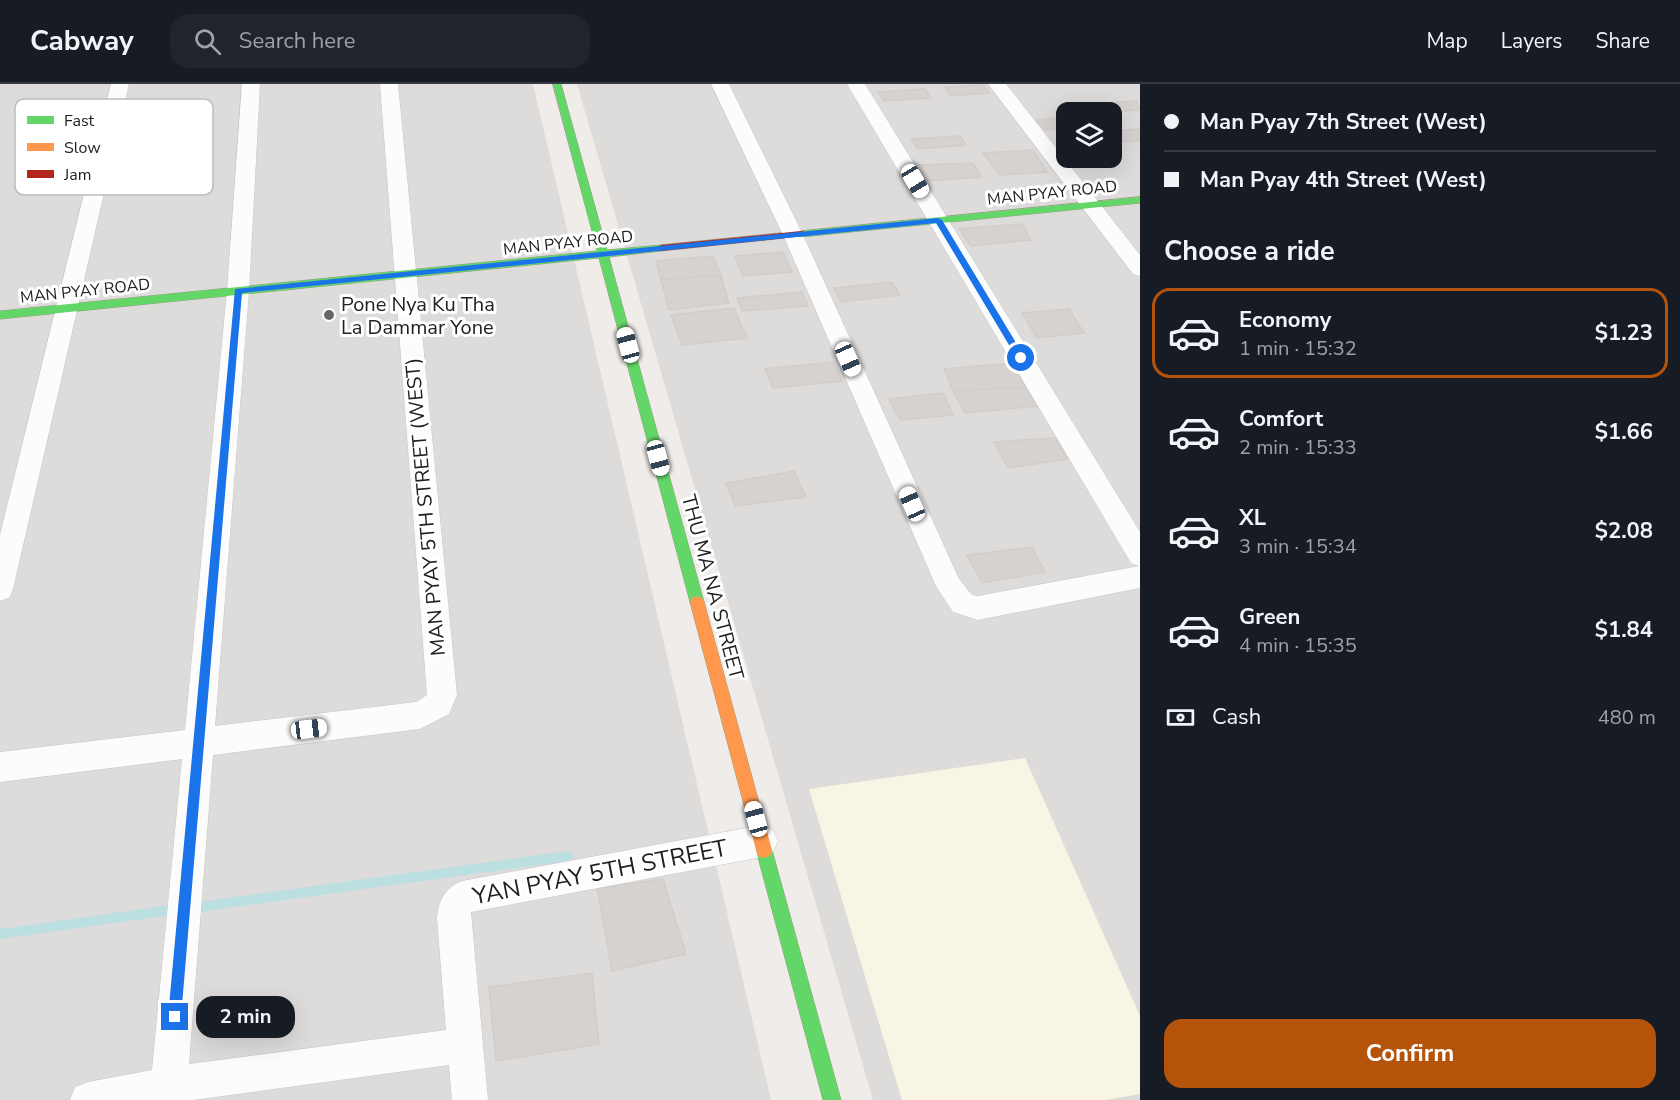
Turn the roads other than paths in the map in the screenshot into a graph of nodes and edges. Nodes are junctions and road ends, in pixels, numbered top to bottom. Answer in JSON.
{"nodes":[{"id":1,"x":120,"y":84,"type":"edge"},
{"id":2,"x":251,"y":84,"type":"edge"},
{"id":3,"x":389,"y":84,"type":"edge"},
{"id":4,"x":557,"y":84,"type":"edge"},
{"id":5,"x":720,"y":84,"type":"edge"},
{"id":6,"x":856,"y":84,"type":"edge"},
{"id":7,"x":997,"y":84,"type":"edge"},
{"id":8,"x":117,"y":99,"type":"edge"},
{"id":9,"x":94,"y":195,"type":"edge"},
{"id":10,"x":1140,"y":200,"type":"edge"},
{"id":11,"x":1090,"y":205,"type":"junction"},
{"id":12,"x":938,"y":220,"type":"junction"},
{"id":13,"x":793,"y":235,"type":"junction"},
{"id":14,"x":603,"y":255,"type":"junction"},
{"id":15,"x":1140,"y":269,"type":"edge"},
{"id":16,"x":404,"y":274,"type":"junction"},
{"id":17,"x":238,"y":291,"type":"junction"},
{"id":18,"x":68,"y":309,"type":"junction"},
{"id":19,"x":0,"y":315,"type":"edge"},
{"id":20,"x":1140,"y":555,"type":"edge"},
{"id":21,"x":1140,"y":577,"type":"edge"},
{"id":22,"x":0,"y":589,"type":"edge"},
{"id":23,"x":198,"y":743,"type":"junction"},
{"id":24,"x":0,"y":767,"type":"edge"},
{"id":25,"x":762,"y":841,"type":"junction"},
{"id":26,"x":466,"y":1045,"type":"junction"},
{"id":27,"x":168,"y":1093,"type":"edge"},
{"id":28,"x":88,"y":1100,"type":"edge"},
{"id":29,"x":470,"y":1100,"type":"edge"},
{"id":30,"x":831,"y":1100,"type":"edge"}],
"edges":[{"from":1,"to":8,"type":"street"},
{"from":2,"to":17,"type":"street"},
{"from":3,"to":16,"type":"street","name":"MAN PYAY 5TH STREET (WEST)"},
{"from":4,"to":14,"type":"street","name":"THU MA NA STREET"},
{"from":5,"to":13,"type":"street"},
{"from":6,"to":12,"type":"street"},
{"from":7,"to":11,"type":"street"},
{"from":9,"to":18,"type":"street"},
{"from":10,"to":11,"type":"street","name":"MAN PYAY ROAD"},
{"from":11,"to":12,"type":"street","name":"MAN PYAY ROAD"},
{"from":11,"to":15,"type":"street"},
{"from":12,"to":13,"type":"street","name":"MAN PYAY ROAD"},
{"from":12,"to":20,"type":"street"},
{"from":13,"to":14,"type":"street","name":"MAN PYAY ROAD"},
{"from":13,"to":21,"type":"street"},
{"from":14,"to":16,"type":"street","name":"MAN PYAY ROAD"},
{"from":14,"to":25,"type":"street","name":"THU MA NA STREET"},
{"from":16,"to":17,"type":"street","name":"MAN PYAY ROAD"},
{"from":16,"to":23,"type":"street","name":"MAN PYAY 5TH STREET (WEST)"},
{"from":17,"to":18,"type":"street","name":"MAN PYAY ROAD"},
{"from":17,"to":23,"type":"street"},
{"from":18,"to":19,"type":"street","name":"MAN PYAY ROAD"},
{"from":18,"to":22,"type":"street"},
{"from":23,"to":24,"type":"street"},
{"from":23,"to":27,"type":"street"},
{"from":25,"to":26,"type":"street","name":"YAN PYAY 5TH STREET"},
{"from":25,"to":30,"type":"street","name":"THU MA NA STREET"},
{"from":26,"to":27,"type":"street"},
{"from":26,"to":29,"type":"street","name":"YAN PYAY 5TH STREET"},
{"from":27,"to":28,"type":"street"}]}
